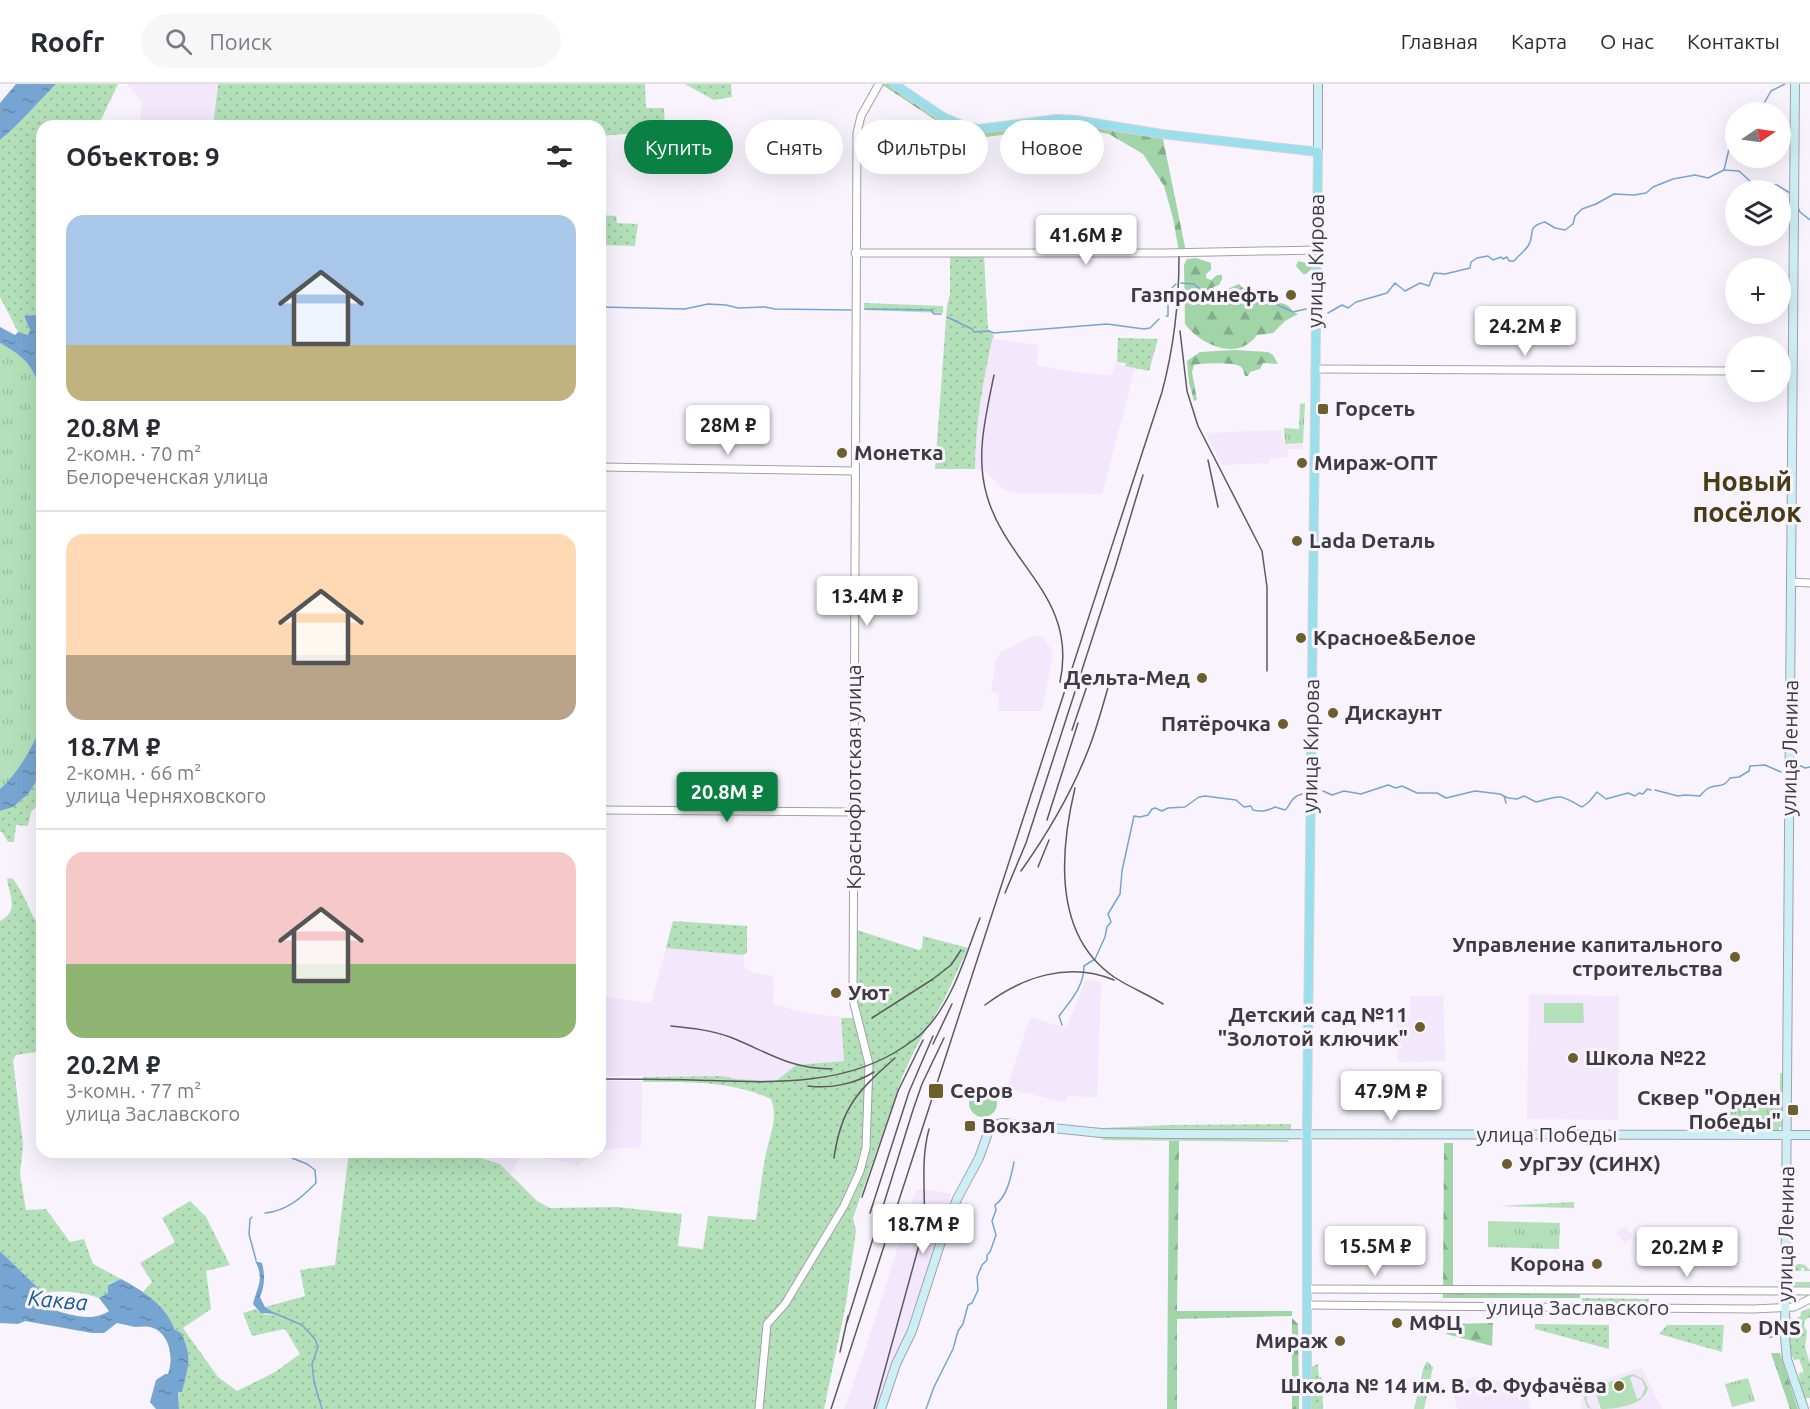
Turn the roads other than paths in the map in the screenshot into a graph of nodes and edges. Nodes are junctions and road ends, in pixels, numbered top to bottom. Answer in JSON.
{"nodes":[{"id":1,"x":879,"y":84,"type":"edge"},
{"id":2,"x":894,"y":84,"type":"edge"},
{"id":3,"x":1318,"y":84,"type":"edge"},
{"id":4,"x":1796,"y":84,"type":"edge"},
{"id":5,"x":1317,"y":152,"type":"junction"},
{"id":6,"x":1317,"y":250,"type":"junction"},
{"id":7,"x":855,"y":253,"type":"junction"},
{"id":8,"x":1315,"y":369,"type":"junction"},
{"id":9,"x":1725,"y":371,"type":"edge"},
{"id":10,"x":1792,"y":372,"type":"joint"},
{"id":11,"x":606,"y":467,"type":"edge"},
{"id":12,"x":855,"y":471,"type":"junction"},
{"id":13,"x":1792,"y":582,"type":"junction"},
{"id":14,"x":1810,"y":583,"type":"edge"},
{"id":15,"x":606,"y":810,"type":"edge"},
{"id":16,"x":854,"y":812,"type":"junction"},
{"id":17,"x":1307,"y":1135,"type":"junction"},
{"id":18,"x":1787,"y":1135,"type":"junction"},
{"id":19,"x":1810,"y":1136,"type":"edge"},
{"id":20,"x":1307,"y":1289,"type":"junction"},
{"id":21,"x":1786,"y":1291,"type":"junction"},
{"id":22,"x":1810,"y":1291,"type":"edge"},
{"id":23,"x":1810,"y":1299,"type":"edge"},
{"id":24,"x":1307,"y":1305,"type":"junction"},
{"id":25,"x":1785,"y":1307,"type":"junction"},
{"id":26,"x":759,"y":1409,"type":"edge"},
{"id":27,"x":881,"y":1409,"type":"edge"},
{"id":28,"x":1307,"y":1409,"type":"edge"},
{"id":29,"x":1804,"y":1409,"type":"edge"}],
"edges":[{"from":1,"to":7,"type":"street","name":"Краснофлотская улица"},
{"from":2,"to":5,"type":"main road"},
{"from":3,"to":5,"type":"main road","name":"улица Кирова"},
{"from":4,"to":10,"type":"main road","name":"улица Ленина"},
{"from":5,"to":6,"type":"main road","name":"улица Кирова"},
{"from":6,"to":7,"type":"street"},
{"from":6,"to":8,"type":"main road","name":"улица Кирова"},
{"from":7,"to":12,"type":"street","name":"Краснофлотская улица"},
{"from":8,"to":9,"type":"street"},
{"from":8,"to":17,"type":"main road","name":"улица Кирова"},
{"from":10,"to":13,"type":"main road","name":"улица Ленина"},
{"from":11,"to":12,"type":"street"},
{"from":12,"to":16,"type":"street","name":"Краснофлотская улица"},
{"from":13,"to":14,"type":"street"},
{"from":13,"to":18,"type":"main road","name":"улица Ленина"},
{"from":15,"to":16,"type":"street"},
{"from":16,"to":26,"type":"street","name":"Краснофлотская улица"},
{"from":17,"to":18,"type":"main road","name":"улица Победы"},
{"from":17,"to":20,"type":"main road","name":"улица Кирова"},
{"from":17,"to":27,"type":"main road","name":"улица Победы"},
{"from":18,"to":19,"type":"main road","name":"улица Победы"},
{"from":18,"to":21,"type":"main road","name":"улица Ленина"},
{"from":20,"to":21,"type":"street","name":"улица Заславского"},
{"from":20,"to":24,"type":"main road","name":"улица Кирова"},
{"from":21,"to":22,"type":"street","name":"улица Заславского"},
{"from":21,"to":25,"type":"main road","name":"улица Ленина"},
{"from":23,"to":25,"type":"street","name":"улица Заславского"},
{"from":24,"to":25,"type":"street","name":"улица Заславского"},
{"from":24,"to":28,"type":"main road","name":"улица Кирова"},
{"from":25,"to":29,"type":"main road","name":"улица Ленина"}]}
